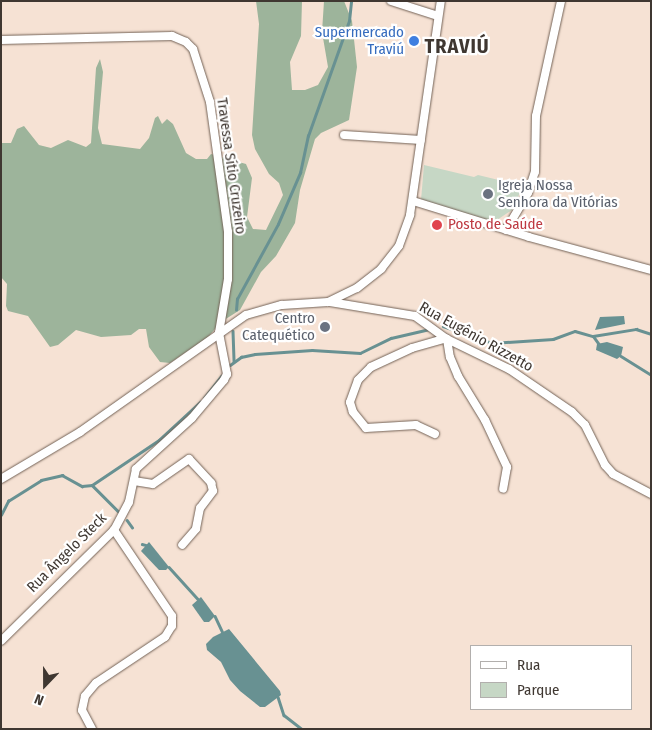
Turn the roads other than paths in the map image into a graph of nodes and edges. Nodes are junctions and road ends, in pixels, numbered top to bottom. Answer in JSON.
{"nodes":[{"id":1,"x":391,"y":1,"type":"edge"},
{"id":2,"x":440,"y":1,"type":"edge"},
{"id":3,"x":561,"y":1,"type":"edge"},
{"id":4,"x":438,"y":16,"type":"junction"},
{"id":5,"x":1,"y":40,"type":"edge"},
{"id":6,"x":344,"y":135,"type":"dead end"},
{"id":7,"x":421,"y":140,"type":"junction"},
{"id":8,"x":413,"y":200,"type":"junction"},
{"id":9,"x":506,"y":230,"type":"junction"},
{"id":10,"x":651,"y":270,"type":"edge"},
{"id":11,"x":328,"y":302,"type":"junction"},
{"id":12,"x":219,"y":334,"type":"junction"},
{"id":13,"x":447,"y":338,"type":"junction"},
{"id":14,"x":434,"y":434,"type":"dead end"},
{"id":15,"x":1,"y":479,"type":"edge"},
{"id":16,"x":134,"y":481,"type":"junction"},
{"id":17,"x":503,"y":489,"type":"dead end"},
{"id":18,"x":651,"y":494,"type":"edge"},
{"id":19,"x":114,"y":530,"type":"junction"},
{"id":20,"x":182,"y":545,"type":"dead end"},
{"id":21,"x":1,"y":640,"type":"edge"},
{"id":22,"x":92,"y":729,"type":"edge"}],
"edges":[{"from":1,"to":4,"type":"street"},
{"from":2,"to":4,"type":"street"},
{"from":3,"to":9,"type":"street"},
{"from":4,"to":7,"type":"street"},
{"from":5,"to":12,"type":"street","name":"Travessa Sítio Cruzeiro"},
{"from":6,"to":7,"type":"street"},
{"from":7,"to":8,"type":"street"},
{"from":8,"to":9,"type":"street"},
{"from":8,"to":11,"type":"street"},
{"from":9,"to":10,"type":"street"},
{"from":11,"to":12,"type":"street"},
{"from":11,"to":13,"type":"street","name":"Rua Eugênio Rizzetto"},
{"from":12,"to":15,"type":"street"},
{"from":12,"to":16,"type":"street","name":"Rua Ângelo Steck"},
{"from":13,"to":14,"type":"street"},
{"from":13,"to":17,"type":"street"},
{"from":13,"to":18,"type":"street","name":"Rua Eugênio Rizzetto"},
{"from":16,"to":19,"type":"street","name":"Rua Ângelo Steck"},
{"from":16,"to":20,"type":"street"},
{"from":19,"to":21,"type":"street","name":"Rua Ângelo Steck"},
{"from":19,"to":22,"type":"street"}]}
